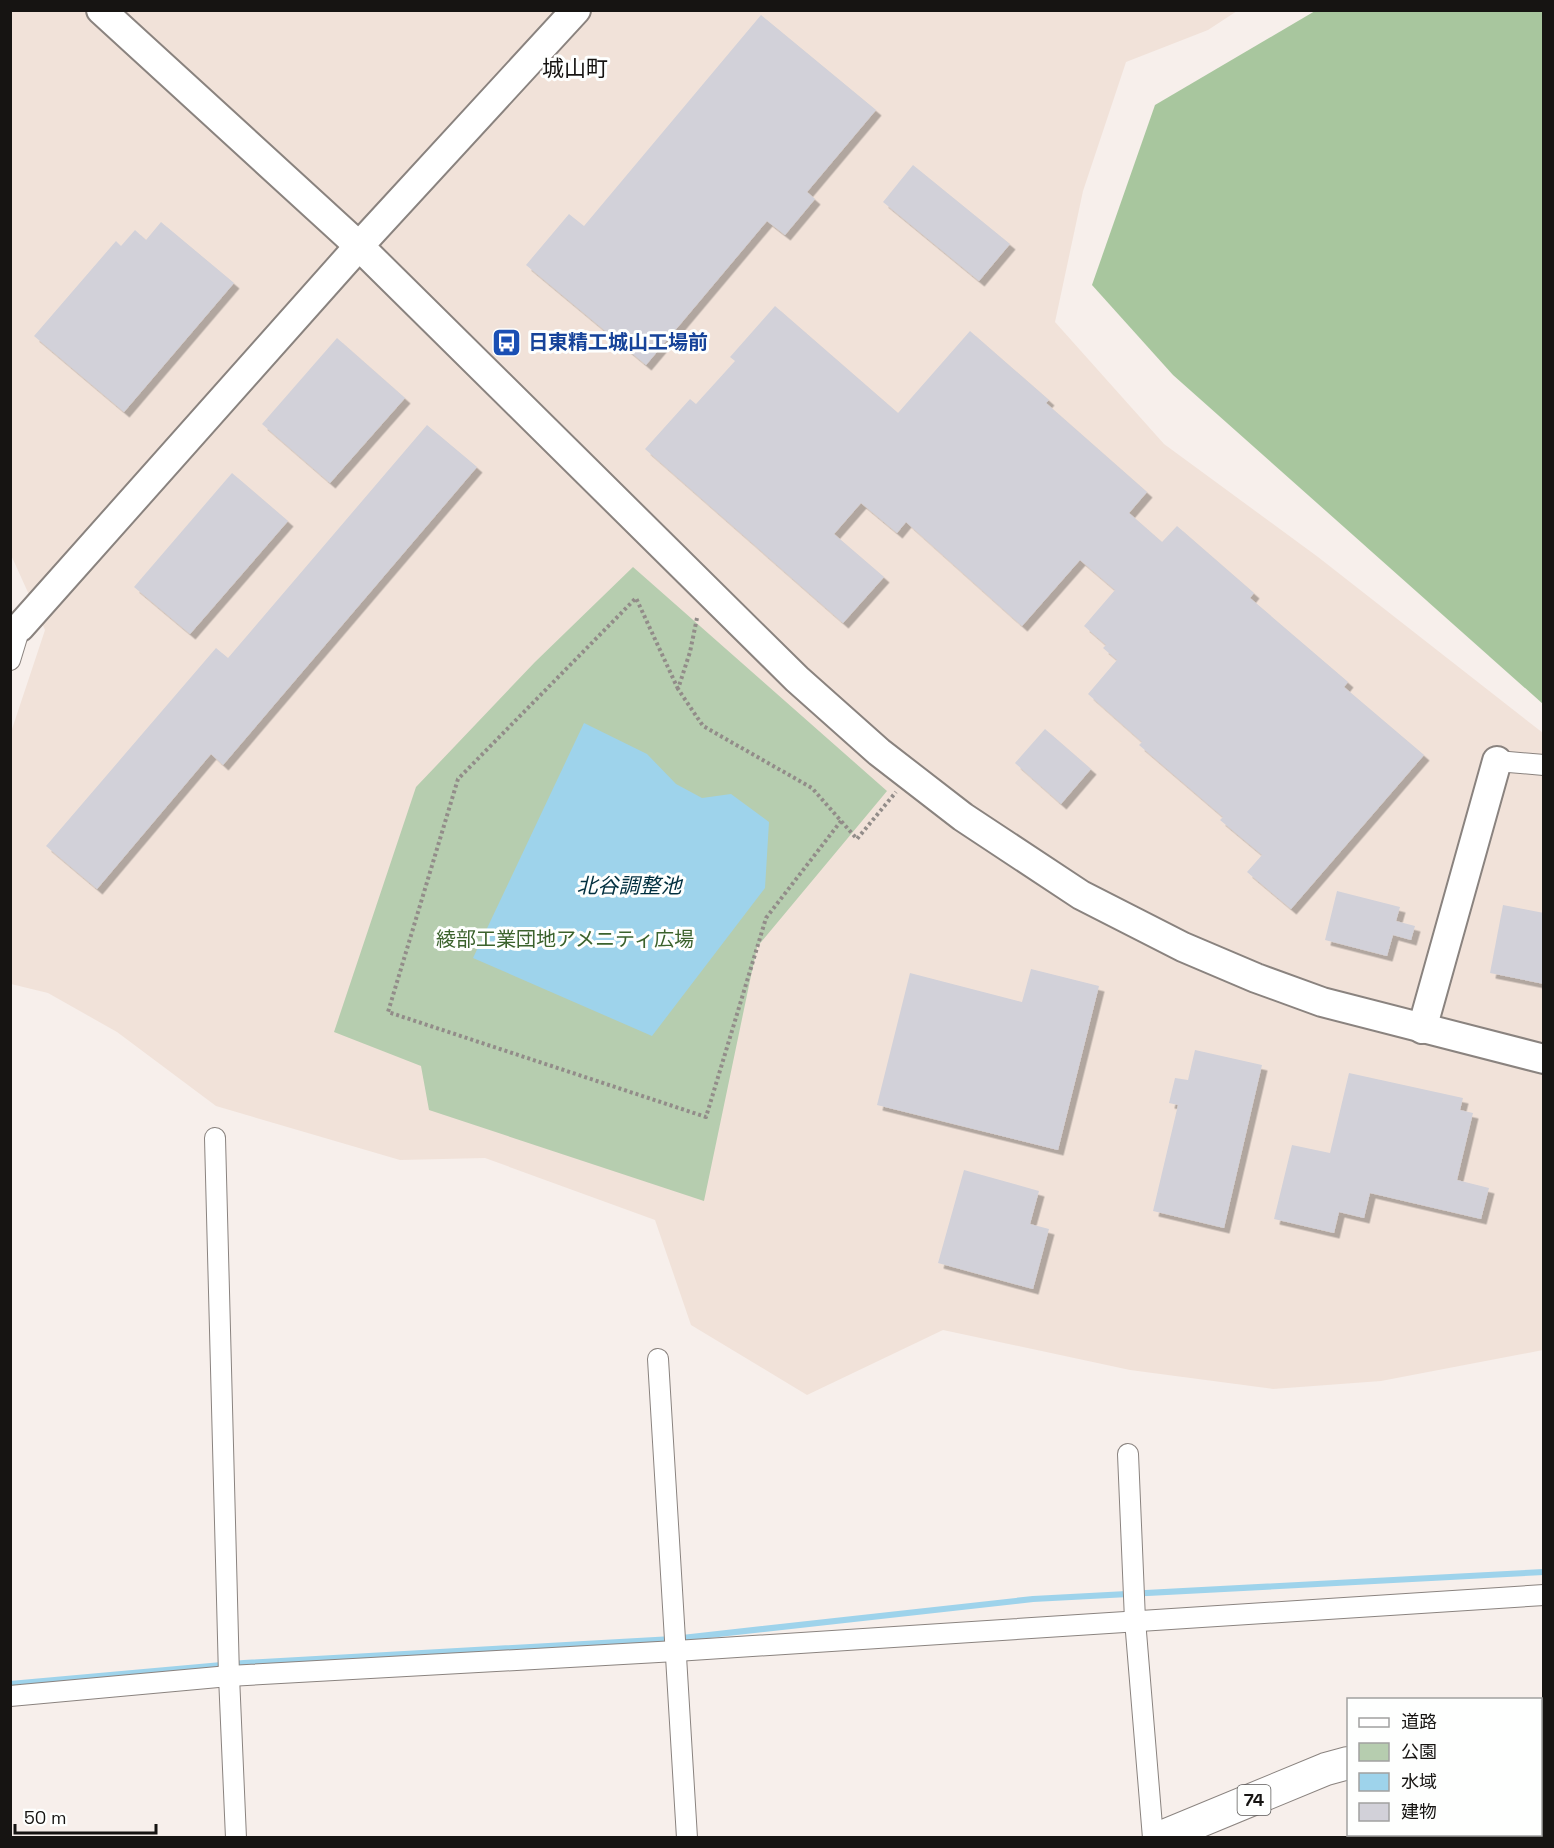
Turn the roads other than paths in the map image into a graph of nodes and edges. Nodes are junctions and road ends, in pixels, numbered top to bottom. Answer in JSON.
{"nodes":[{"id":1,"x":101,"y":10,"type":"edge"},
{"id":2,"x":576,"y":10,"type":"edge"},
{"id":3,"x":359,"y":246,"type":"junction"},
{"id":4,"x":20,"y":627,"type":"joint"},
{"id":5,"x":10,"y":660,"type":"edge"},
{"id":6,"x":1497,"y":761,"type":"joint"},
{"id":7,"x":1544,"y":765,"type":"edge"},
{"id":8,"x":1422,"y":1029,"type":"junction"},
{"id":9,"x":1544,"y":1059,"type":"edge"},
{"id":10,"x":215,"y":1138,"type":"dead end"},
{"id":11,"x":657,"y":1359,"type":"dead end"},
{"id":12,"x":1128,"y":1454,"type":"dead end"},
{"id":13,"x":1544,"y":1595,"type":"edge"},
{"id":14,"x":1135,"y":1620,"type":"junction"},
{"id":15,"x":676,"y":1651,"type":"junction"},
{"id":16,"x":229,"y":1676,"type":"junction"},
{"id":17,"x":10,"y":1696,"type":"edge"},
{"id":18,"x":1347,"y":1763,"type":"edge"},
{"id":19,"x":236,"y":1838,"type":"edge"},
{"id":20,"x":687,"y":1838,"type":"edge"},
{"id":21,"x":1153,"y":1838,"type":"edge"},
{"id":22,"x":1159,"y":1838,"type":"edge"}],
"edges":[{"from":1,"to":3,"type":"street"},
{"from":2,"to":3,"type":"street"},
{"from":3,"to":4,"type":"street"},
{"from":3,"to":8,"type":"street"},
{"from":4,"to":5,"type":"street"},
{"from":6,"to":7,"type":"street"},
{"from":6,"to":8,"type":"street"},
{"from":8,"to":9,"type":"street"},
{"from":10,"to":16,"type":"street"},
{"from":11,"to":15,"type":"street"},
{"from":12,"to":14,"type":"street"},
{"from":13,"to":14,"type":"street"},
{"from":14,"to":15,"type":"street"},
{"from":14,"to":21,"type":"street"},
{"from":15,"to":16,"type":"street"},
{"from":15,"to":20,"type":"street"},
{"from":16,"to":17,"type":"street"},
{"from":16,"to":19,"type":"street"},
{"from":18,"to":22,"type":"main road","number":"74"}]}
